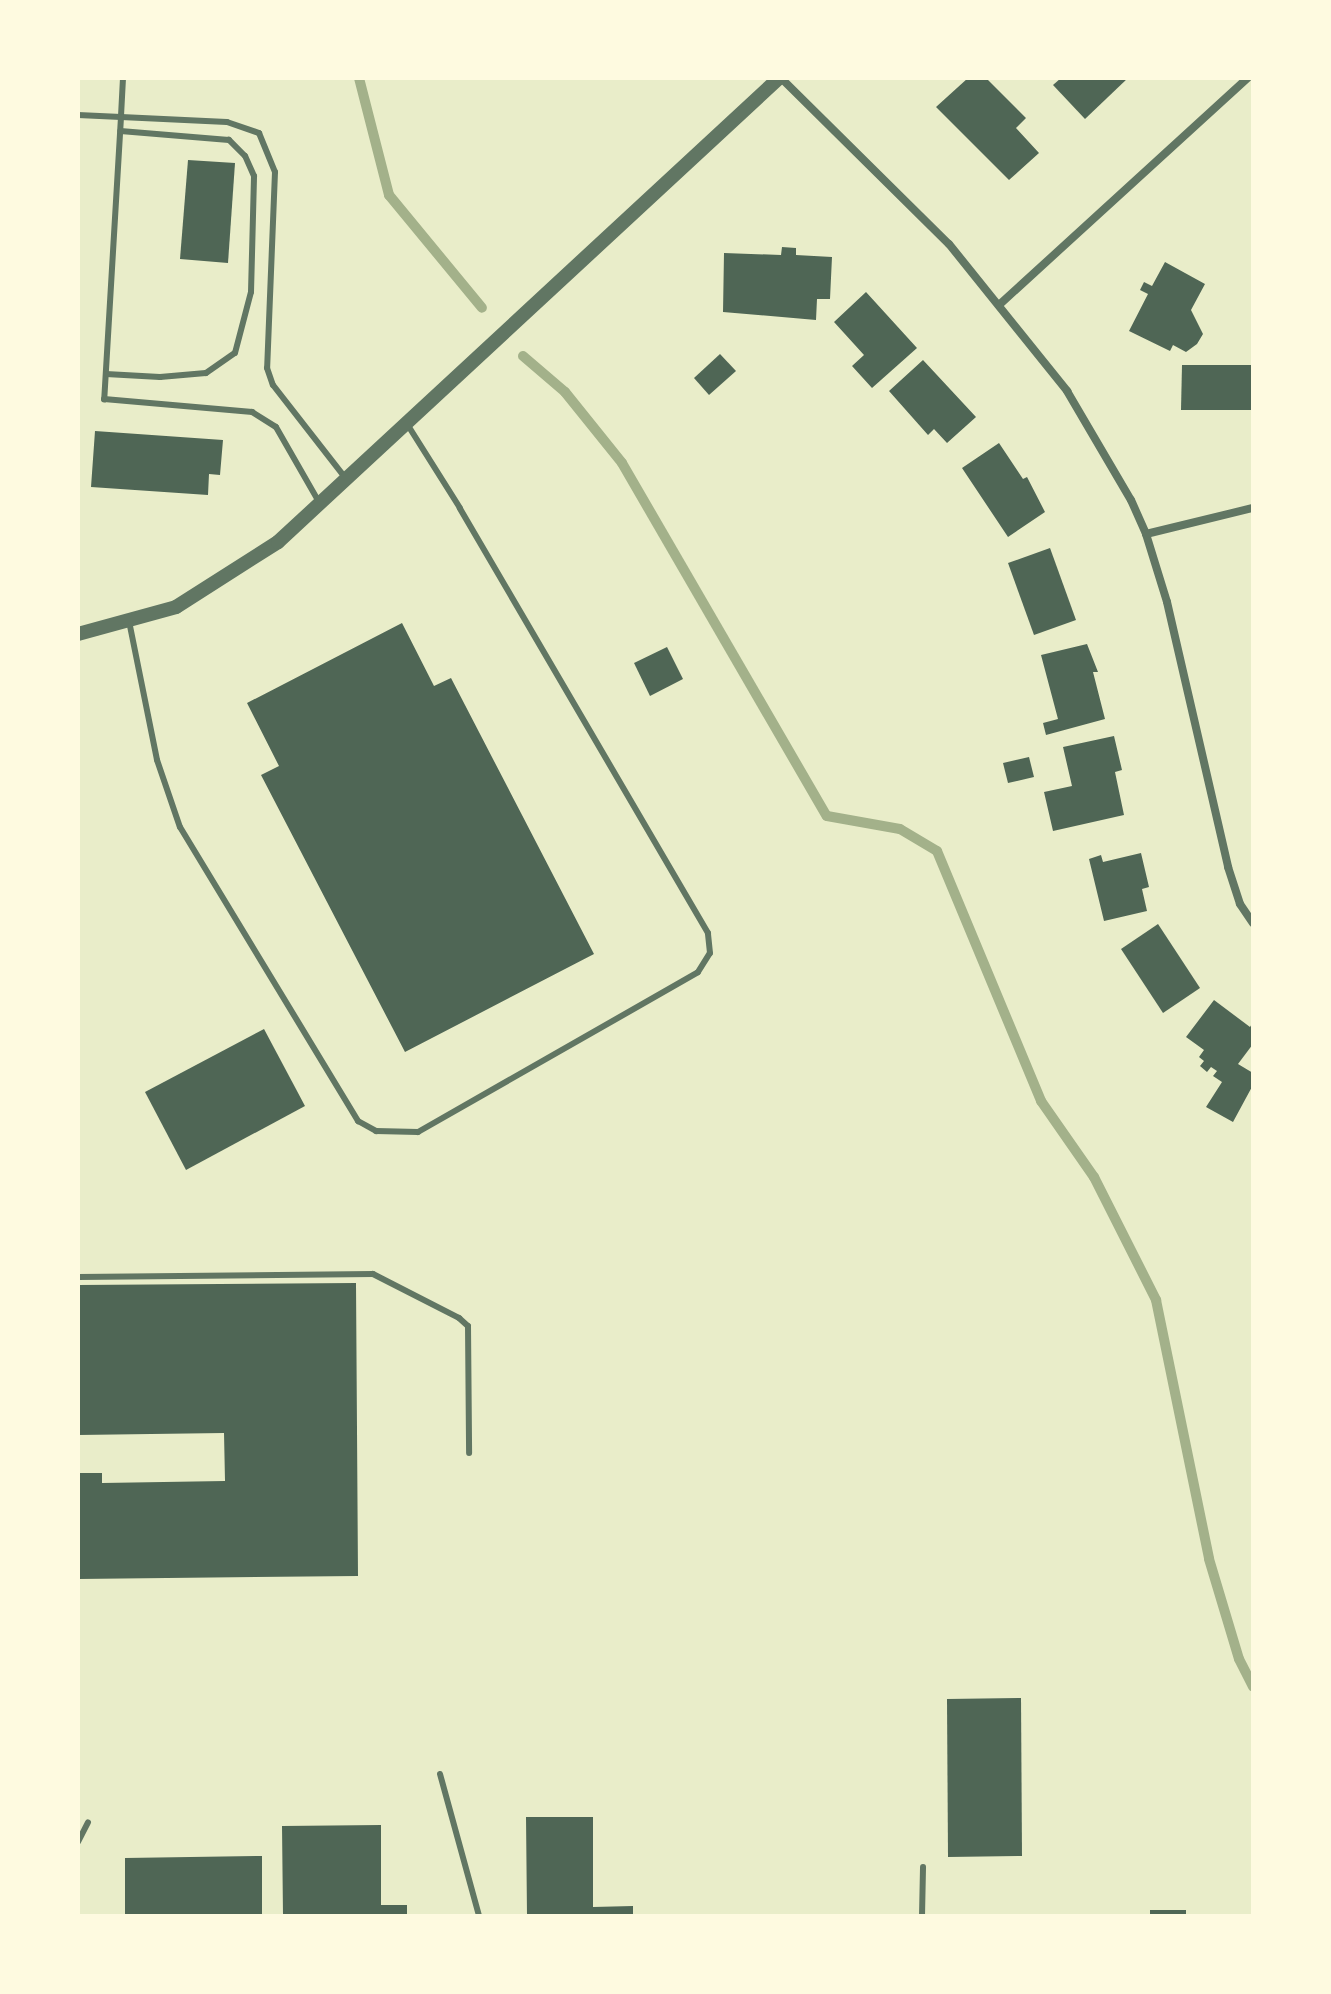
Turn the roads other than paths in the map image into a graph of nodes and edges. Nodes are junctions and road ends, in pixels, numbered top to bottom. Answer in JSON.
{"nodes":[{"id":1,"x":123,"y":78,"type":"edge"},
{"id":2,"x":780,"y":78,"type":"edge"},
{"id":3,"x":1248,"y":78,"type":"edge"},
{"id":4,"x":78,"y":115,"type":"edge"},
{"id":5,"x":121,"y":117,"type":"junction"},
{"id":6,"x":120,"y":131,"type":"junction"},
{"id":7,"x":999,"y":305,"type":"junction"},
{"id":8,"x":106,"y":374,"type":"junction"},
{"id":9,"x":407,"y":424,"type":"junction"},
{"id":10,"x":347,"y":480,"type":"junction"},
{"id":11,"x":320,"y":504,"type":"junction"},
{"id":12,"x":1253,"y":508,"type":"edge"},
{"id":13,"x":1146,"y":534,"type":"junction"},
{"id":14,"x":129,"y":621,"type":"junction"},
{"id":15,"x":78,"y":634,"type":"edge"},
{"id":16,"x":1253,"y":923,"type":"edge"},
{"id":17,"x":78,"y":1277,"type":"edge"},
{"id":18,"x":469,"y":1453,"type":"dead end"},
{"id":19,"x":440,"y":1774,"type":"dead end"},
{"id":20,"x":88,"y":1822,"type":"dead end"},
{"id":21,"x":78,"y":1842,"type":"edge"},
{"id":22,"x":923,"y":1867,"type":"dead end"},
{"id":23,"x":479,"y":1916,"type":"edge"},
{"id":24,"x":922,"y":1916,"type":"edge"}],
"edges":[{"from":1,"to":5,"type":"lane"},
{"from":2,"to":7,"type":"street"},
{"from":2,"to":9,"type":"street"},
{"from":3,"to":7,"type":"street"},
{"from":4,"to":5,"type":"lane"},
{"from":5,"to":6,"type":"lane"},
{"from":5,"to":10,"type":"lane"},
{"from":6,"to":8,"type":"lane"},
{"from":6,"to":8,"type":"lane"},
{"from":7,"to":13,"type":"street"},
{"from":8,"to":11,"type":"lane"},
{"from":9,"to":10,"type":"street"},
{"from":9,"to":14,"type":"lane"},
{"from":10,"to":11,"type":"street"},
{"from":11,"to":14,"type":"street"},
{"from":12,"to":13,"type":"street"},
{"from":13,"to":16,"type":"street"},
{"from":14,"to":15,"type":"street"},
{"from":17,"to":18,"type":"lane"},
{"from":19,"to":23,"type":"lane"},
{"from":20,"to":21,"type":"lane"},
{"from":22,"to":24,"type":"lane"}]}
